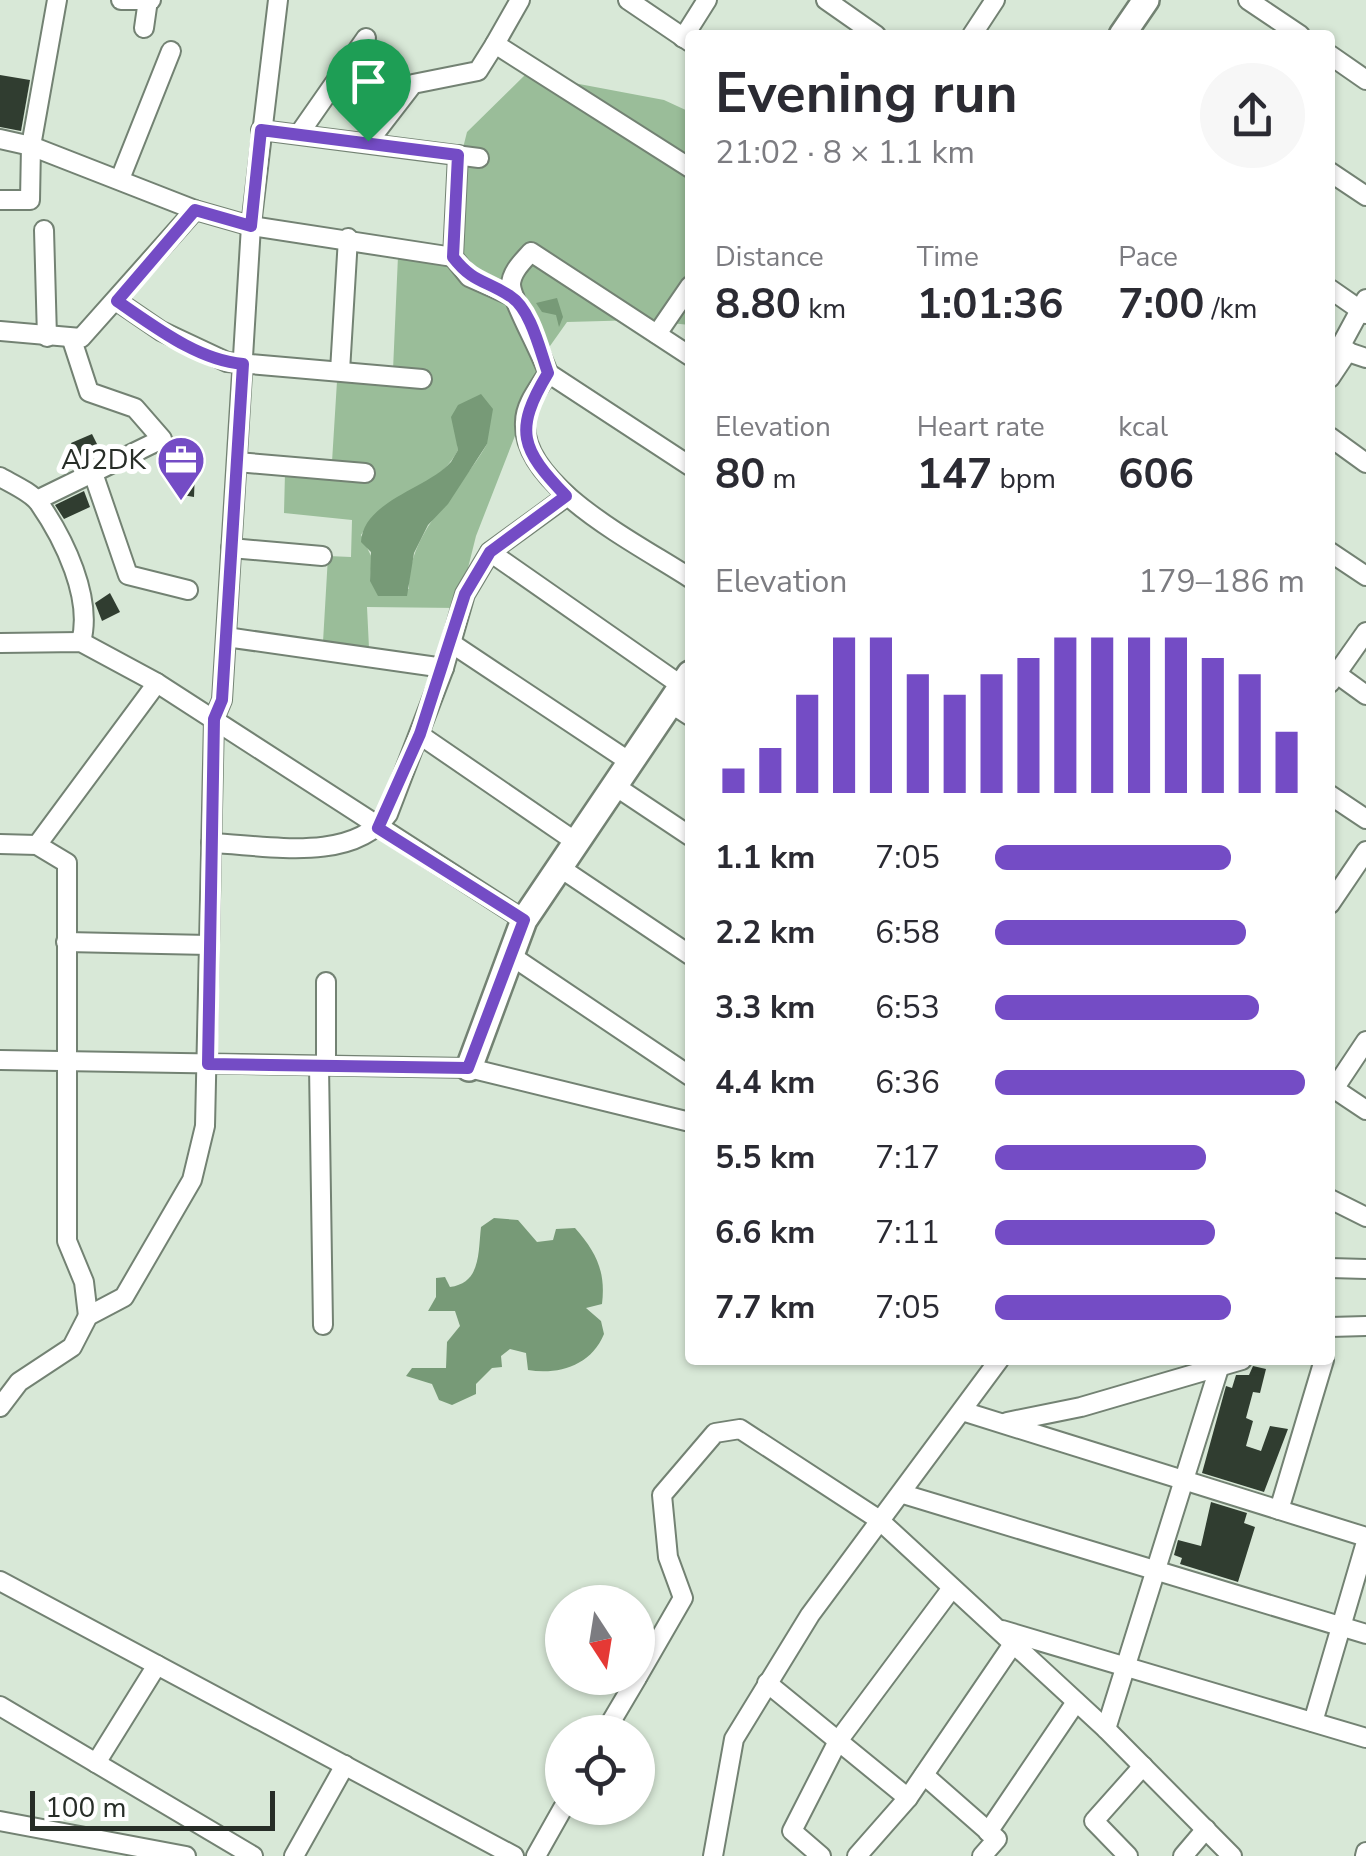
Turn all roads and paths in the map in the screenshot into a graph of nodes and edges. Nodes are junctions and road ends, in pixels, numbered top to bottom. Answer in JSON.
{"nodes":[{"id":1,"x":57,"y":0,"type":"edge"},
{"id":2,"x":121,"y":0,"type":"edge"},
{"id":3,"x":278,"y":0,"type":"edge"},
{"id":4,"x":520,"y":0,"type":"edge"},
{"id":5,"x":628,"y":0,"type":"edge"},
{"id":6,"x":707,"y":0,"type":"edge"},
{"id":7,"x":826,"y":0,"type":"edge"},
{"id":8,"x":995,"y":0,"type":"edge"},
{"id":9,"x":1146,"y":0,"type":"edge"},
{"id":10,"x":1248,"y":0,"type":"edge"},
{"id":11,"x":149,"y":1,"type":"edge"},
{"id":12,"x":144,"y":28,"type":"dead end"},
{"id":13,"x":692,"y":30,"type":"edge"},
{"id":14,"x":869,"y":30,"type":"edge"},
{"id":15,"x":975,"y":30,"type":"edge"},
{"id":16,"x":1127,"y":30,"type":"edge"},
{"id":17,"x":1293,"y":30,"type":"edge"},
{"id":18,"x":366,"y":38,"type":"dead end"},
{"id":19,"x":685,"y":39,"type":"edge"},
{"id":20,"x":495,"y":44,"type":"junction"},
{"id":21,"x":171,"y":50,"type":"dead end"},
{"id":22,"x":1335,"y":58,"type":"edge"},
{"id":23,"x":1366,"y":80,"type":"edge"},
{"id":24,"x":261,"y":130,"type":"junction"},
{"id":25,"x":299,"y":134,"type":"junction"},
{"id":26,"x":0,"y":140,"type":"edge"},
{"id":27,"x":368,"y":141,"type":"junction"},
{"id":28,"x":31,"y":146,"type":"junction"},
{"id":29,"x":458,"y":155,"type":"junction"},
{"id":30,"x":479,"y":158,"type":"dead end"},
{"id":31,"x":685,"y":165,"type":"edge"},
{"id":32,"x":1335,"y":175,"type":"edge"},
{"id":33,"x":120,"y":179,"type":"junction"},
{"id":34,"x":1366,"y":196,"type":"edge"},
{"id":35,"x":0,"y":200,"type":"edge"},
{"id":36,"x":195,"y":210,"type":"junction"},
{"id":37,"x":251,"y":226,"type":"junction"},
{"id":38,"x":44,"y":230,"type":"dead end"},
{"id":39,"x":348,"y":238,"type":"junction"},
{"id":40,"x":453,"y":257,"type":"junction"},
{"id":41,"x":1335,"y":292,"type":"edge"},
{"id":42,"x":685,"y":293,"type":"edge"},
{"id":43,"x":514,"y":297,"type":"junction"},
{"id":44,"x":117,"y":301,"type":"junction"},
{"id":45,"x":1364,"y":307,"type":"edge"},
{"id":46,"x":0,"y":330,"type":"edge"},
{"id":47,"x":657,"y":334,"type":"junction"},
{"id":48,"x":47,"y":337,"type":"junction"},
{"id":49,"x":72,"y":340,"type":"junction"},
{"id":50,"x":1346,"y":351,"type":"edge"},
{"id":51,"x":685,"y":353,"type":"edge"},
{"id":52,"x":243,"y":364,"type":"junction"},
{"id":53,"x":340,"y":372,"type":"junction"},
{"id":54,"x":548,"y":373,"type":"junction"},
{"id":55,"x":422,"y":378,"type":"dead end"},
{"id":56,"x":1335,"y":441,"type":"edge"},
{"id":57,"x":685,"y":460,"type":"edge"},
{"id":58,"x":236,"y":462,"type":"junction"},
{"id":59,"x":1366,"y":462,"type":"edge"},
{"id":60,"x":93,"y":472,"type":"junction"},
{"id":61,"x":365,"y":473,"type":"dead end"},
{"id":62,"x":0,"y":477,"type":"edge"},
{"id":63,"x":566,"y":496,"type":"junction"},
{"id":64,"x":37,"y":500,"type":"junction"},
{"id":65,"x":231,"y":548,"type":"junction"},
{"id":66,"x":490,"y":552,"type":"junction"},
{"id":67,"x":1335,"y":555,"type":"edge"},
{"id":68,"x":322,"y":556,"type":"dead end"},
{"id":69,"x":685,"y":575,"type":"edge"},
{"id":70,"x":1366,"y":576,"type":"edge"},
{"id":71,"x":188,"y":590,"type":"dead end"},
{"id":72,"x":1366,"y":632,"type":"edge"},
{"id":73,"x":226,"y":637,"type":"junction"},
{"id":74,"x":81,"y":642,"type":"junction"},
{"id":75,"x":451,"y":643,"type":"junction"},
{"id":76,"x":0,"y":644,"type":"edge"},
{"id":77,"x":444,"y":668,"type":"junction"},
{"id":78,"x":1335,"y":672,"type":"edge"},
{"id":79,"x":1335,"y":678,"type":"edge"},
{"id":80,"x":156,"y":683,"type":"junction"},
{"id":81,"x":683,"y":695,"type":"edge"},
{"id":82,"x":1366,"y":695,"type":"edge"},
{"id":83,"x":214,"y":719,"type":"junction"},
{"id":84,"x":420,"y":734,"type":"junction"},
{"id":85,"x":630,"y":762,"type":"junction"},
{"id":86,"x":615,"y":786,"type":"junction"},
{"id":87,"x":1335,"y":798,"type":"edge"},
{"id":88,"x":1366,"y":819,"type":"edge"},
{"id":89,"x":378,"y":828,"type":"junction"},
{"id":90,"x":684,"y":833,"type":"edge"},
{"id":91,"x":576,"y":842,"type":"junction"},
{"id":92,"x":211,"y":843,"type":"junction"},
{"id":93,"x":0,"y":844,"type":"edge"},
{"id":94,"x":37,"y":845,"type":"junction"},
{"id":95,"x":1366,"y":851,"type":"edge"},
{"id":96,"x":559,"y":867,"type":"junction"},
{"id":97,"x":1335,"y":897,"type":"edge"},
{"id":98,"x":524,"y":920,"type":"junction"},
{"id":99,"x":66,"y":942,"type":"junction"},
{"id":100,"x":209,"y":945,"type":"junction"},
{"id":101,"x":685,"y":952,"type":"edge"},
{"id":102,"x":510,"y":955,"type":"junction"},
{"id":103,"x":326,"y":982,"type":"dead end"},
{"id":104,"x":1366,"y":1041,"type":"edge"},
{"id":105,"x":0,"y":1060,"type":"edge"},
{"id":106,"x":64,"y":1060,"type":"junction"},
{"id":107,"x":208,"y":1064,"type":"junction"},
{"id":108,"x":323,"y":1066,"type":"junction"},
{"id":109,"x":468,"y":1068,"type":"junction"},
{"id":110,"x":685,"y":1073,"type":"edge"},
{"id":111,"x":1335,"y":1083,"type":"edge"},
{"id":112,"x":1335,"y":1089,"type":"edge"},
{"id":113,"x":1366,"y":1110,"type":"edge"},
{"id":114,"x":685,"y":1121,"type":"edge"},
{"id":115,"x":1335,"y":1202,"type":"edge"},
{"id":116,"x":1366,"y":1217,"type":"edge"},
{"id":117,"x":1335,"y":1268,"type":"edge"},
{"id":118,"x":1366,"y":1268,"type":"edge"},
{"id":119,"x":88,"y":1316,"type":"junction"},
{"id":120,"x":324,"y":1325,"type":"dead end"},
{"id":121,"x":1366,"y":1326,"type":"edge"},
{"id":122,"x":1335,"y":1331,"type":"edge"},
{"id":123,"x":995,"y":1365,"type":"edge"},
{"id":124,"x":1228,"y":1365,"type":"edge"},
{"id":125,"x":1322,"y":1365,"type":"edge"},
{"id":126,"x":1220,"y":1368,"type":"junction"},
{"id":127,"x":0,"y":1406,"type":"edge"},
{"id":128,"x":962,"y":1411,"type":"junction"},
{"id":129,"x":1002,"y":1423,"type":"junction"},
{"id":130,"x":1184,"y":1480,"type":"junction"},
{"id":131,"x":903,"y":1494,"type":"junction"},
{"id":132,"x":1279,"y":1510,"type":"junction"},
{"id":133,"x":878,"y":1519,"type":"junction"},
{"id":134,"x":1366,"y":1539,"type":"edge"},
{"id":135,"x":1156,"y":1570,"type":"junction"},
{"id":136,"x":0,"y":1581,"type":"edge"},
{"id":137,"x":952,"y":1588,"type":"junction"},
{"id":138,"x":1341,"y":1626,"type":"junction"},
{"id":139,"x":996,"y":1628,"type":"junction"},
{"id":140,"x":1366,"y":1634,"type":"edge"},
{"id":141,"x":1014,"y":1644,"type":"junction"},
{"id":142,"x":655,"y":1646,"type":"edge"},
{"id":143,"x":158,"y":1665,"type":"junction"},
{"id":144,"x":1126,"y":1666,"type":"junction"},
{"id":145,"x":767,"y":1683,"type":"junction"},
{"id":146,"x":1076,"y":1702,"type":"junction"},
{"id":147,"x":0,"y":1706,"type":"edge"},
{"id":148,"x":0,"y":1722,"type":"edge"},
{"id":149,"x":1313,"y":1722,"type":"junction"},
{"id":150,"x":36,"y":1727,"type":"junction"},
{"id":151,"x":1106,"y":1729,"type":"junction"},
{"id":152,"x":1366,"y":1738,"type":"edge"},
{"id":153,"x":838,"y":1741,"type":"junction"},
{"id":154,"x":96,"y":1763,"type":"junction"},
{"id":155,"x":345,"y":1765,"type":"junction"},
{"id":156,"x":1143,"y":1766,"type":"junction"},
{"id":157,"x":924,"y":1775,"type":"junction"},
{"id":158,"x":908,"y":1798,"type":"junction"},
{"id":159,"x":0,"y":1821,"type":"edge"},
{"id":160,"x":553,"y":1825,"type":"edge"},
{"id":161,"x":1206,"y":1830,"type":"junction"},
{"id":162,"x":988,"y":1832,"type":"junction"},
{"id":163,"x":186,"y":1856,"type":"edge"},
{"id":164,"x":253,"y":1856,"type":"edge"},
{"id":165,"x":294,"y":1856,"type":"edge"},
{"id":166,"x":514,"y":1856,"type":"edge"},
{"id":167,"x":536,"y":1856,"type":"edge"},
{"id":168,"x":713,"y":1856,"type":"edge"},
{"id":169,"x":822,"y":1856,"type":"edge"},
{"id":170,"x":857,"y":1856,"type":"edge"},
{"id":171,"x":982,"y":1856,"type":"edge"},
{"id":172,"x":1128,"y":1856,"type":"edge"},
{"id":173,"x":1182,"y":1856,"type":"edge"},
{"id":174,"x":1232,"y":1856,"type":"edge"}],
"edges":[{"from":1,"to":28,"type":"street"},
{"from":2,"to":11,"type":"street"},
{"from":3,"to":24,"type":"street"},
{"from":4,"to":20,"type":"street"},
{"from":5,"to":19,"type":"street"},
{"from":6,"to":13,"type":"street"},
{"from":7,"to":14,"type":"street"},
{"from":8,"to":15,"type":"street"},
{"from":9,"to":16,"type":"street"},
{"from":10,"to":17,"type":"street"},
{"from":11,"to":12,"type":"street"},
{"from":18,"to":25,"type":"street"},
{"from":20,"to":27,"type":"street"},
{"from":20,"to":31,"type":"street"},
{"from":21,"to":33,"type":"street"},
{"from":22,"to":23,"type":"street"},
{"from":24,"to":25,"type":"street"},
{"from":24,"to":37,"type":"street"},
{"from":25,"to":27,"type":"street"},
{"from":26,"to":28,"type":"street"},
{"from":27,"to":29,"type":"street"},
{"from":28,"to":33,"type":"street"},
{"from":28,"to":35,"type":"street"},
{"from":29,"to":30,"type":"street"},
{"from":29,"to":40,"type":"street"},
{"from":32,"to":34,"type":"street"},
{"from":33,"to":36,"type":"street"},
{"from":36,"to":37,"type":"street"},
{"from":36,"to":44,"type":"street"},
{"from":37,"to":39,"type":"street"},
{"from":37,"to":52,"type":"street"},
{"from":38,"to":48,"type":"street"},
{"from":39,"to":40,"type":"street"},
{"from":39,"to":53,"type":"street"},
{"from":40,"to":43,"type":"street"},
{"from":41,"to":45,"type":"street"},
{"from":42,"to":47,"type":"street"},
{"from":43,"to":47,"type":"street"},
{"from":43,"to":54,"type":"street"},
{"from":44,"to":49,"type":"street"},
{"from":44,"to":52,"type":"street"},
{"from":45,"to":50,"type":"street"},
{"from":46,"to":48,"type":"street"},
{"from":47,"to":51,"type":"street"},
{"from":48,"to":49,"type":"street"},
{"from":49,"to":60,"type":"street"},
{"from":52,"to":53,"type":"street"},
{"from":52,"to":58,"type":"street"},
{"from":53,"to":55,"type":"street"},
{"from":54,"to":57,"type":"street"},
{"from":54,"to":63,"type":"street"},
{"from":56,"to":59,"type":"street"},
{"from":58,"to":61,"type":"street"},
{"from":58,"to":65,"type":"street"},
{"from":60,"to":64,"type":"street"},
{"from":60,"to":71,"type":"street"},
{"from":62,"to":64,"type":"street"},
{"from":63,"to":66,"type":"street"},
{"from":63,"to":69,"type":"street"},
{"from":64,"to":74,"type":"street"},
{"from":65,"to":68,"type":"street"},
{"from":65,"to":73,"type":"street"},
{"from":66,"to":75,"type":"street"},
{"from":66,"to":81,"type":"street"},
{"from":67,"to":70,"type":"street"},
{"from":72,"to":78,"type":"street"},
{"from":73,"to":77,"type":"street"},
{"from":73,"to":83,"type":"street"},
{"from":74,"to":76,"type":"street"},
{"from":74,"to":80,"type":"street"},
{"from":75,"to":77,"type":"street"},
{"from":75,"to":85,"type":"street"},
{"from":77,"to":84,"type":"street"},
{"from":79,"to":82,"type":"street"},
{"from":80,"to":83,"type":"street"},
{"from":80,"to":94,"type":"street"},
{"from":81,"to":85,"type":"street"},
{"from":83,"to":89,"type":"street"},
{"from":83,"to":92,"type":"street"},
{"from":84,"to":89,"type":"street"},
{"from":84,"to":91,"type":"street"},
{"from":85,"to":86,"type":"street"},
{"from":86,"to":90,"type":"street"},
{"from":86,"to":91,"type":"street"},
{"from":87,"to":88,"type":"street"},
{"from":89,"to":92,"type":"street"},
{"from":89,"to":98,"type":"street"},
{"from":91,"to":96,"type":"street"},
{"from":92,"to":100,"type":"street"},
{"from":93,"to":94,"type":"street"},
{"from":94,"to":99,"type":"street"},
{"from":95,"to":97,"type":"street"},
{"from":96,"to":98,"type":"street"},
{"from":96,"to":101,"type":"street"},
{"from":98,"to":102,"type":"street"},
{"from":99,"to":100,"type":"street"},
{"from":99,"to":106,"type":"street"},
{"from":100,"to":107,"type":"street"},
{"from":102,"to":109,"type":"street"},
{"from":102,"to":110,"type":"street"},
{"from":103,"to":108,"type":"street"},
{"from":104,"to":111,"type":"street"},
{"from":105,"to":106,"type":"street"},
{"from":106,"to":107,"type":"street"},
{"from":106,"to":119,"type":"street"},
{"from":107,"to":108,"type":"street"},
{"from":107,"to":119,"type":"street"},
{"from":108,"to":109,"type":"street"},
{"from":108,"to":120,"type":"street"},
{"from":109,"to":114,"type":"street"},
{"from":112,"to":113,"type":"street"},
{"from":115,"to":116,"type":"street"},
{"from":117,"to":118,"type":"street"},
{"from":119,"to":127,"type":"street"},
{"from":121,"to":122,"type":"street"},
{"from":123,"to":128,"type":"street"},
{"from":124,"to":126,"type":"street"},
{"from":125,"to":132,"type":"street"},
{"from":126,"to":129,"type":"street"},
{"from":126,"to":130,"type":"street"},
{"from":128,"to":129,"type":"street"},
{"from":128,"to":131,"type":"street"},
{"from":129,"to":130,"type":"street"},
{"from":130,"to":132,"type":"street"},
{"from":130,"to":135,"type":"street"},
{"from":131,"to":133,"type":"street"},
{"from":131,"to":135,"type":"street"},
{"from":132,"to":134,"type":"street"},
{"from":133,"to":137,"type":"street"},
{"from":133,"to":142,"type":"street"},
{"from":133,"to":145,"type":"street"},
{"from":134,"to":138,"type":"street"},
{"from":135,"to":138,"type":"street"},
{"from":135,"to":144,"type":"street"},
{"from":136,"to":143,"type":"street"},
{"from":137,"to":139,"type":"street"},
{"from":137,"to":153,"type":"street"},
{"from":138,"to":140,"type":"street"},
{"from":138,"to":149,"type":"street"},
{"from":139,"to":141,"type":"street"},
{"from":139,"to":144,"type":"street"},
{"from":141,"to":146,"type":"street"},
{"from":141,"to":157,"type":"street"},
{"from":143,"to":154,"type":"street"},
{"from":143,"to":155,"type":"street"},
{"from":144,"to":149,"type":"street"},
{"from":144,"to":151,"type":"street"},
{"from":145,"to":153,"type":"street"},
{"from":145,"to":168,"type":"street"},
{"from":146,"to":151,"type":"street"},
{"from":146,"to":162,"type":"street"},
{"from":147,"to":150,"type":"street"},
{"from":148,"to":150,"type":"street"},
{"from":149,"to":152,"type":"street"},
{"from":150,"to":154,"type":"street"},
{"from":151,"to":156,"type":"street"},
{"from":153,"to":158,"type":"street"},
{"from":153,"to":169,"type":"street"},
{"from":154,"to":164,"type":"street"},
{"from":155,"to":165,"type":"street"},
{"from":155,"to":166,"type":"street"},
{"from":156,"to":161,"type":"street"},
{"from":156,"to":172,"type":"street"},
{"from":157,"to":158,"type":"street"},
{"from":157,"to":162,"type":"street"},
{"from":158,"to":170,"type":"street"},
{"from":159,"to":163,"type":"street"},
{"from":160,"to":167,"type":"street"},
{"from":161,"to":173,"type":"street"},
{"from":161,"to":174,"type":"street"},
{"from":162,"to":171,"type":"street"}]}
